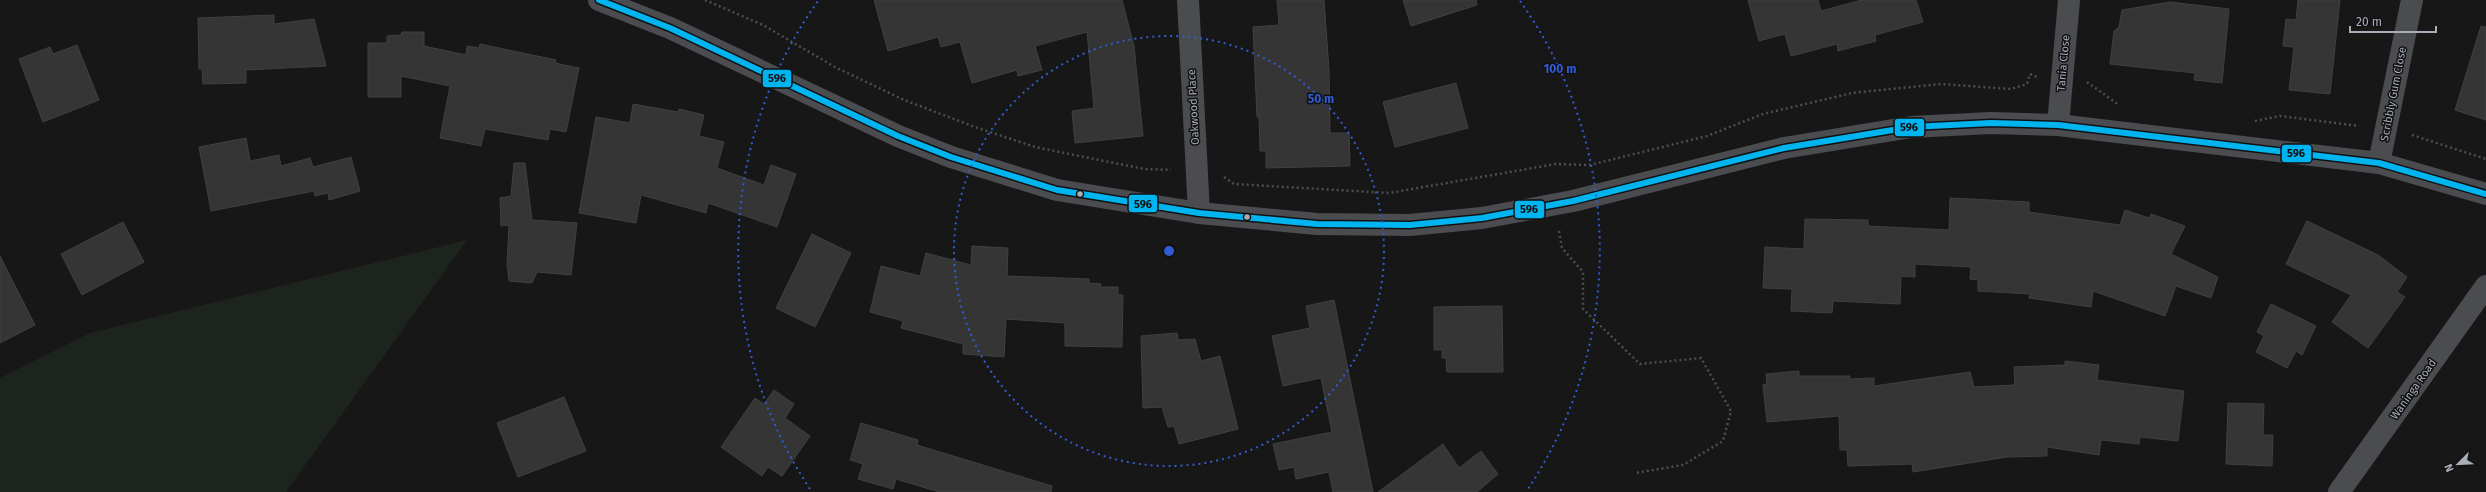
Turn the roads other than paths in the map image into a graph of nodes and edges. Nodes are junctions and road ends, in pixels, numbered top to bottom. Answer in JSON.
{"nodes":[{"id":1,"x":599,"y":0,"type":"edge"},
{"id":2,"x":1188,"y":0,"type":"edge"},
{"id":3,"x":2069,"y":0,"type":"edge"},
{"id":4,"x":2412,"y":0,"type":"edge"},
{"id":5,"x":2058,"y":125,"type":"junction"},
{"id":6,"x":2379,"y":164,"type":"junction"},
{"id":7,"x":2486,"y":194,"type":"edge"},
{"id":8,"x":1199,"y":214,"type":"junction"},
{"id":9,"x":2486,"y":286,"type":"edge"},
{"id":10,"x":2339,"y":492,"type":"edge"}],
"edges":[{"from":1,"to":8,"type":"street"},
{"from":2,"to":8,"type":"street","name":"Oakwood Place"},
{"from":3,"to":5,"type":"street","name":"Tania Close"},
{"from":4,"to":6,"type":"street","name":"Scribbly Gum Close"},
{"from":5,"to":6,"type":"street"},
{"from":5,"to":8,"type":"street"},
{"from":6,"to":7,"type":"street"},
{"from":9,"to":10,"type":"street","name":"Waninga Road"}]}
